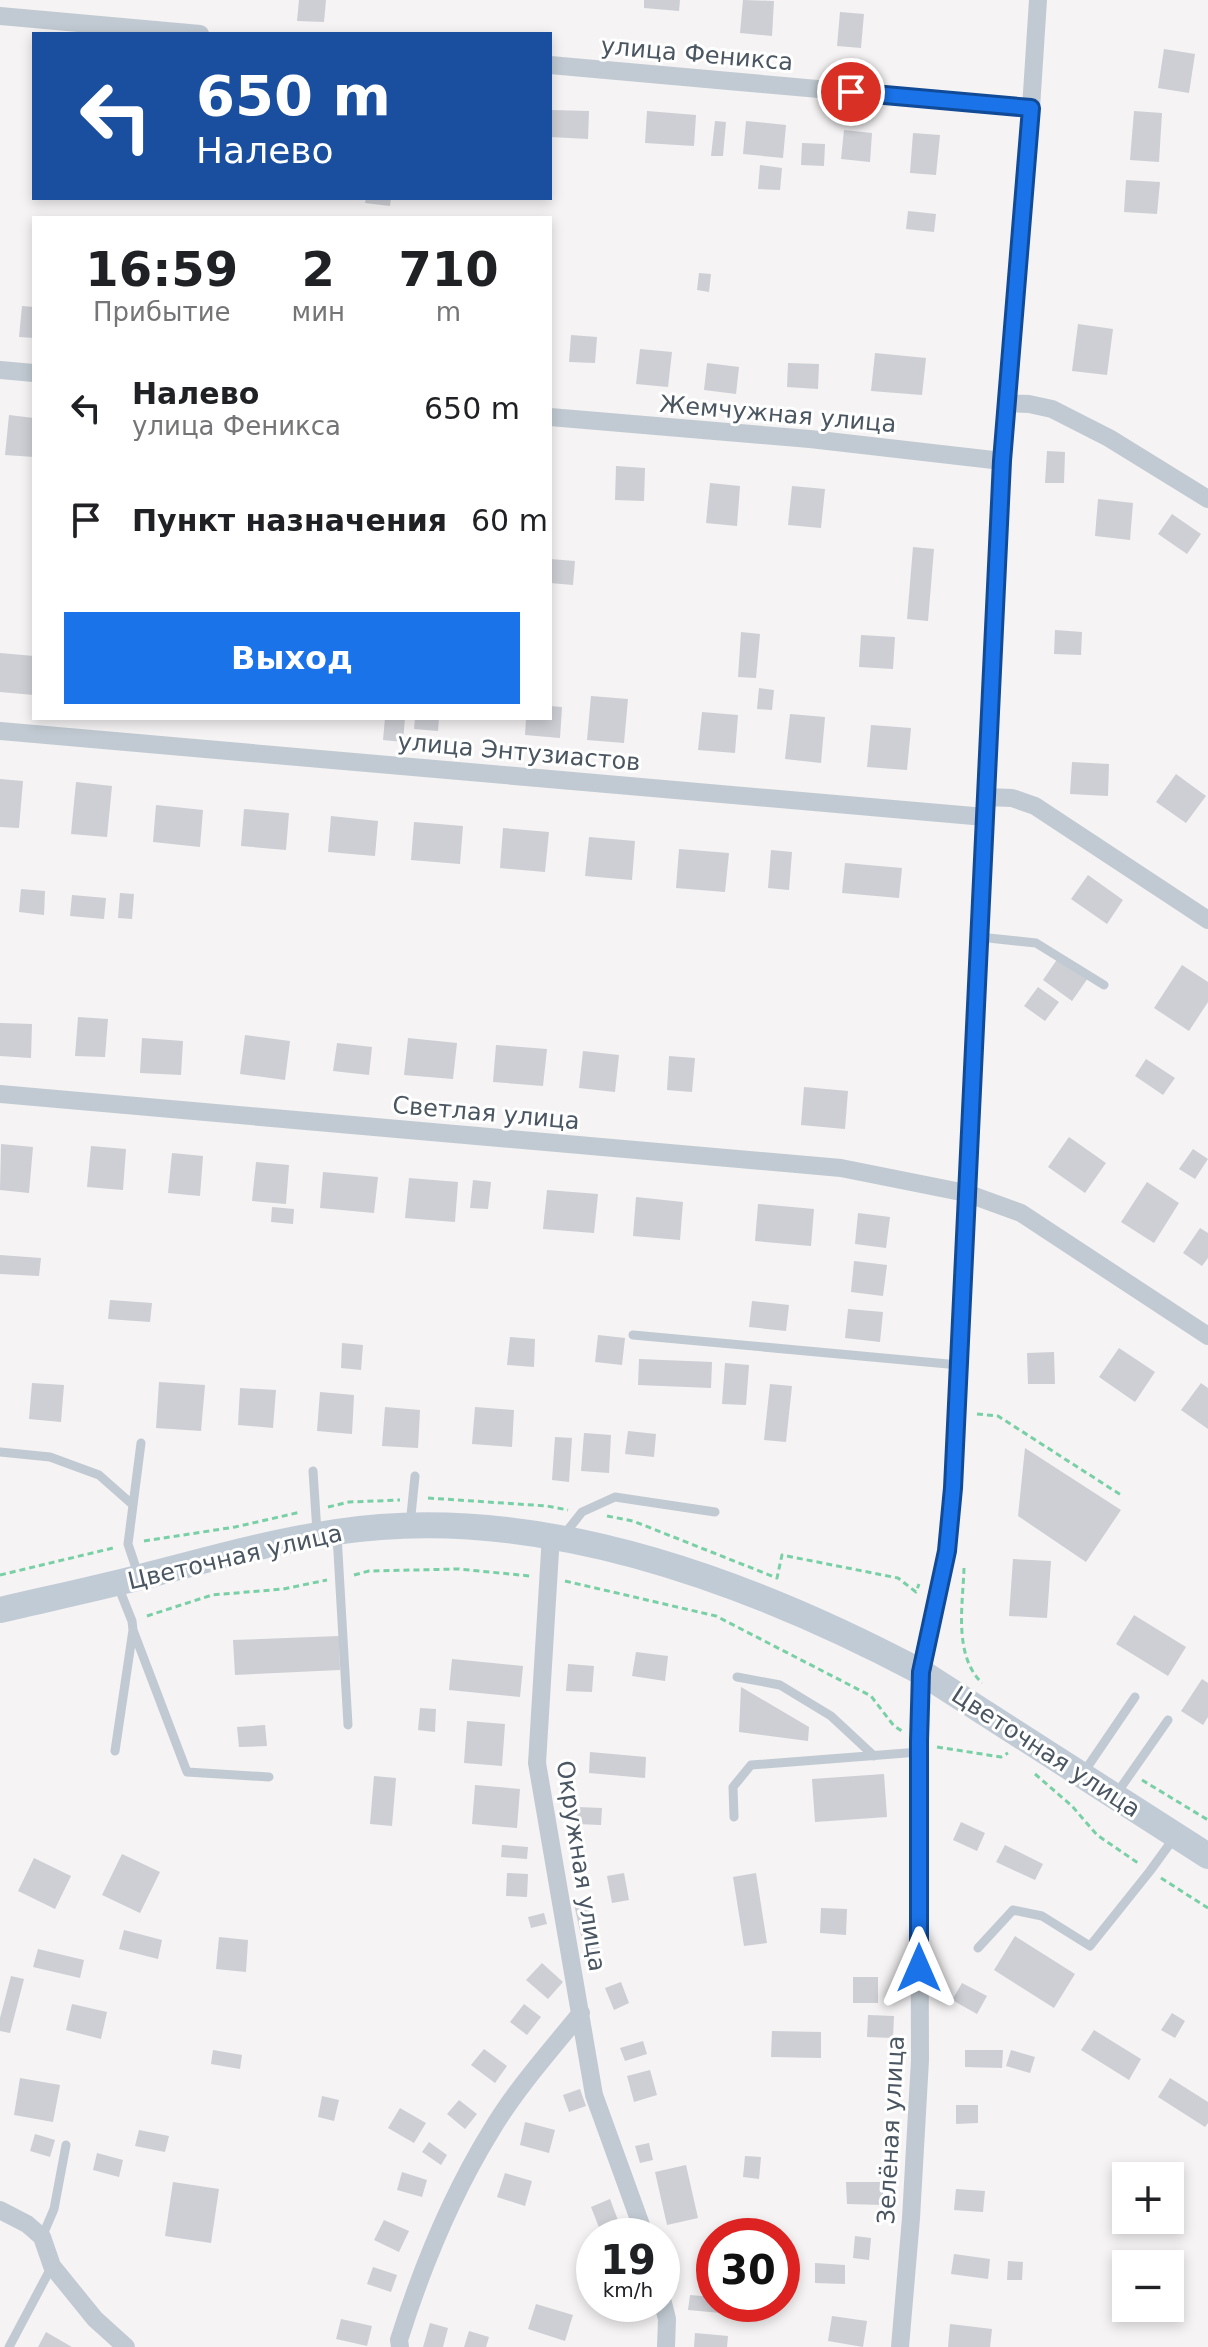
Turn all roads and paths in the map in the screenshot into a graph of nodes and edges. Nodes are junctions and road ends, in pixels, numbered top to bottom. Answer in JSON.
{"nodes":[{"id":1,"x":1038,"y":0,"type":"edge"},
{"id":2,"x":0,"y":16,"type":"edge"},
{"id":3,"x":178,"y":32,"type":"edge"},
{"id":4,"x":552,"y":65,"type":"edge"},
{"id":5,"x":1031,"y":108,"type":"junction"},
{"id":6,"x":0,"y":370,"type":"edge"},
{"id":7,"x":32,"y":373,"type":"edge"},
{"id":8,"x":1007,"y":403,"type":"junction"},
{"id":9,"x":552,"y":417,"type":"edge"},
{"id":10,"x":1002,"y":461,"type":"junction"},
{"id":11,"x":1208,"y":499,"type":"edge"},
{"id":12,"x":0,"y":731,"type":"edge"},
{"id":13,"x":986,"y":797,"type":"junction"},
{"id":14,"x":985,"y":817,"type":"junction"},
{"id":15,"x":1208,"y":920,"type":"edge"},
{"id":16,"x":979,"y":937,"type":"junction"},
{"id":17,"x":1104,"y":985,"type":"dead end"},
{"id":18,"x":0,"y":1094,"type":"edge"},
{"id":19,"x":966,"y":1193,"type":"junction"},
{"id":20,"x":633,"y":1335,"type":"dead end"},
{"id":21,"x":1208,"y":1336,"type":"edge"},
{"id":22,"x":959,"y":1365,"type":"junction"},
{"id":23,"x":956,"y":1412,"type":"junction"},
{"id":24,"x":141,"y":1443,"type":"dead end"},
{"id":25,"x":0,"y":1452,"type":"edge"},
{"id":26,"x":313,"y":1471,"type":"dead end"},
{"id":27,"x":415,"y":1476,"type":"dead end"},
{"id":28,"x":1121,"y":1495,"type":"dead end"},
{"id":29,"x":133,"y":1505,"type":"junction"},
{"id":30,"x":715,"y":1512,"type":"dead end"},
{"id":31,"x":410,"y":1526,"type":"junction"},
{"id":32,"x":327,"y":1534,"type":"junction"},
{"id":33,"x":557,"y":1536,"type":"junction"},
{"id":34,"x":947,"y":1551,"type":"junction"},
{"id":35,"x":339,"y":1578,"type":"junction"},
{"id":36,"x":549,"y":1578,"type":"junction"},
{"id":37,"x":777,"y":1578,"type":"dead end"},
{"id":38,"x":922,"y":1578,"type":"dead end"},
{"id":39,"x":128,"y":1580,"type":"junction"},
{"id":40,"x":0,"y":1610,"type":"edge"},
{"id":41,"x":132,"y":1626,"type":"junction"},
{"id":42,"x":921,"y":1672,"type":"junction"},
{"id":43,"x":737,"y":1677,"type":"dead end"},
{"id":44,"x":984,"y":1684,"type":"dead end"},
{"id":45,"x":1135,"y":1697,"type":"dead end"},
{"id":46,"x":1168,"y":1720,"type":"dead end"},
{"id":47,"x":348,"y":1725,"type":"dead end"},
{"id":48,"x":919,"y":1747,"type":"junction"},
{"id":49,"x":115,"y":1751,"type":"dead end"},
{"id":50,"x":1009,"y":1752,"type":"dead end"},
{"id":51,"x":874,"y":1756,"type":"junction"},
{"id":52,"x":1030,"y":1770,"type":"dead end"},
{"id":53,"x":1130,"y":1774,"type":"junction"},
{"id":54,"x":1083,"y":1775,"type":"junction"},
{"id":55,"x":269,"y":1777,"type":"dead end"},
{"id":56,"x":1115,"y":1796,"type":"junction"},
{"id":57,"x":734,"y":1817,"type":"dead end"},
{"id":58,"x":1208,"y":1820,"type":"edge"},
{"id":59,"x":1176,"y":1835,"type":"junction"},
{"id":60,"x":1208,"y":1856,"type":"edge"},
{"id":61,"x":1150,"y":1871,"type":"junction"},
{"id":62,"x":1208,"y":1908,"type":"edge"},
{"id":63,"x":978,"y":1948,"type":"dead end"},
{"id":64,"x":581,"y":2013,"type":"junction"},
{"id":65,"x":66,"y":2145,"type":"dead end"},
{"id":66,"x":0,"y":2210,"type":"edge"},
{"id":67,"x":638,"y":2218,"type":"edge"},
{"id":68,"x":42,"y":2237,"type":"junction"},
{"id":69,"x":52,"y":2266,"type":"junction"},
{"id":70,"x":667,"y":2322,"type":"edge"},
{"id":71,"x":9,"y":2347,"type":"edge"},
{"id":72,"x":126,"y":2347,"type":"edge"},
{"id":73,"x":400,"y":2347,"type":"edge"},
{"id":74,"x":666,"y":2347,"type":"edge"},
{"id":75,"x":900,"y":2347,"type":"edge"}],
"edges":[{"from":1,"to":5,"type":"street","name":"Зелёная улица"},
{"from":2,"to":3,"type":"street"},
{"from":4,"to":5,"type":"street","name":"улица Феникса"},
{"from":5,"to":8,"type":"street","name":"Зелёная улица"},
{"from":6,"to":7,"type":"street"},
{"from":8,"to":10,"type":"street","name":"Зелёная улица"},
{"from":8,"to":11,"type":"street"},
{"from":9,"to":10,"type":"street","name":"Жемчужная улица"},
{"from":10,"to":13,"type":"street","name":"Зелёная улица"},
{"from":12,"to":14,"type":"street","name":"улица Энтузиастов"},
{"from":13,"to":14,"type":"street","name":"Зелёная улица"},
{"from":13,"to":15,"type":"street"},
{"from":14,"to":16,"type":"street","name":"Зелёная улица"},
{"from":16,"to":17,"type":"lane"},
{"from":16,"to":19,"type":"street","name":"Зелёная улица"},
{"from":18,"to":19,"type":"street","name":"Светлая улица"},
{"from":19,"to":21,"type":"street","name":"Светлая улица"},
{"from":19,"to":22,"type":"street","name":"Зелёная улица"},
{"from":20,"to":22,"type":"lane"},
{"from":22,"to":23,"type":"street","name":"Зелёная улица"},
{"from":23,"to":28,"type":"path"},
{"from":23,"to":34,"type":"street","name":"Зелёная улица"},
{"from":24,"to":29,"type":"lane"},
{"from":25,"to":29,"type":"lane"},
{"from":26,"to":32,"type":"lane"},
{"from":27,"to":31,"type":"lane"},
{"from":29,"to":39,"type":"lane"},
{"from":30,"to":33,"type":"lane"},
{"from":31,"to":32,"type":"main road","name":"Цветочная улица"},
{"from":31,"to":33,"type":"main road","name":"Цветочная улица"},
{"from":32,"to":35,"type":"lane"},
{"from":32,"to":39,"type":"main road","name":"Цветочная улица"},
{"from":33,"to":36,"type":"street","name":"Окружная улица"},
{"from":33,"to":42,"type":"main road","name":"Цветочная улица"},
{"from":34,"to":42,"type":"street","name":"Зелёная улица"},
{"from":34,"to":44,"type":"path"},
{"from":35,"to":36,"type":"path"},
{"from":35,"to":41,"type":"path"},
{"from":35,"to":47,"type":"lane"},
{"from":36,"to":48,"type":"path"},
{"from":36,"to":64,"type":"street","name":"Окружная улица"},
{"from":37,"to":38,"type":"path"},
{"from":39,"to":40,"type":"main road","name":"Цветочная улица"},
{"from":39,"to":41,"type":"lane"},
{"from":41,"to":49,"type":"lane"},
{"from":41,"to":55,"type":"lane"},
{"from":42,"to":48,"type":"street","name":"Зелёная улица"},
{"from":42,"to":54,"type":"main road","name":"Цветочная улица"},
{"from":43,"to":51,"type":"lane"},
{"from":45,"to":54,"type":"lane"},
{"from":46,"to":53,"type":"lane"},
{"from":48,"to":50,"type":"path"},
{"from":48,"to":51,"type":"lane"},
{"from":48,"to":75,"type":"street","name":"Зелёная улица"},
{"from":51,"to":57,"type":"lane"},
{"from":52,"to":61,"type":"path"},
{"from":53,"to":56,"type":"lane"},
{"from":53,"to":58,"type":"path"},
{"from":54,"to":56,"type":"main road","name":"Цветочная улица"},
{"from":56,"to":59,"type":"main road","name":"Цветочная улица"},
{"from":59,"to":60,"type":"main road","name":"Цветочная улица"},
{"from":59,"to":61,"type":"lane"},
{"from":61,"to":62,"type":"path"},
{"from":61,"to":63,"type":"lane"},
{"from":64,"to":67,"type":"street","name":"Окружная улица"},
{"from":64,"to":73,"type":"street"},
{"from":65,"to":68,"type":"lane"},
{"from":66,"to":68,"type":"street"},
{"from":68,"to":69,"type":"street"},
{"from":69,"to":71,"type":"lane"},
{"from":69,"to":72,"type":"street"},
{"from":70,"to":74,"type":"street"}]}
